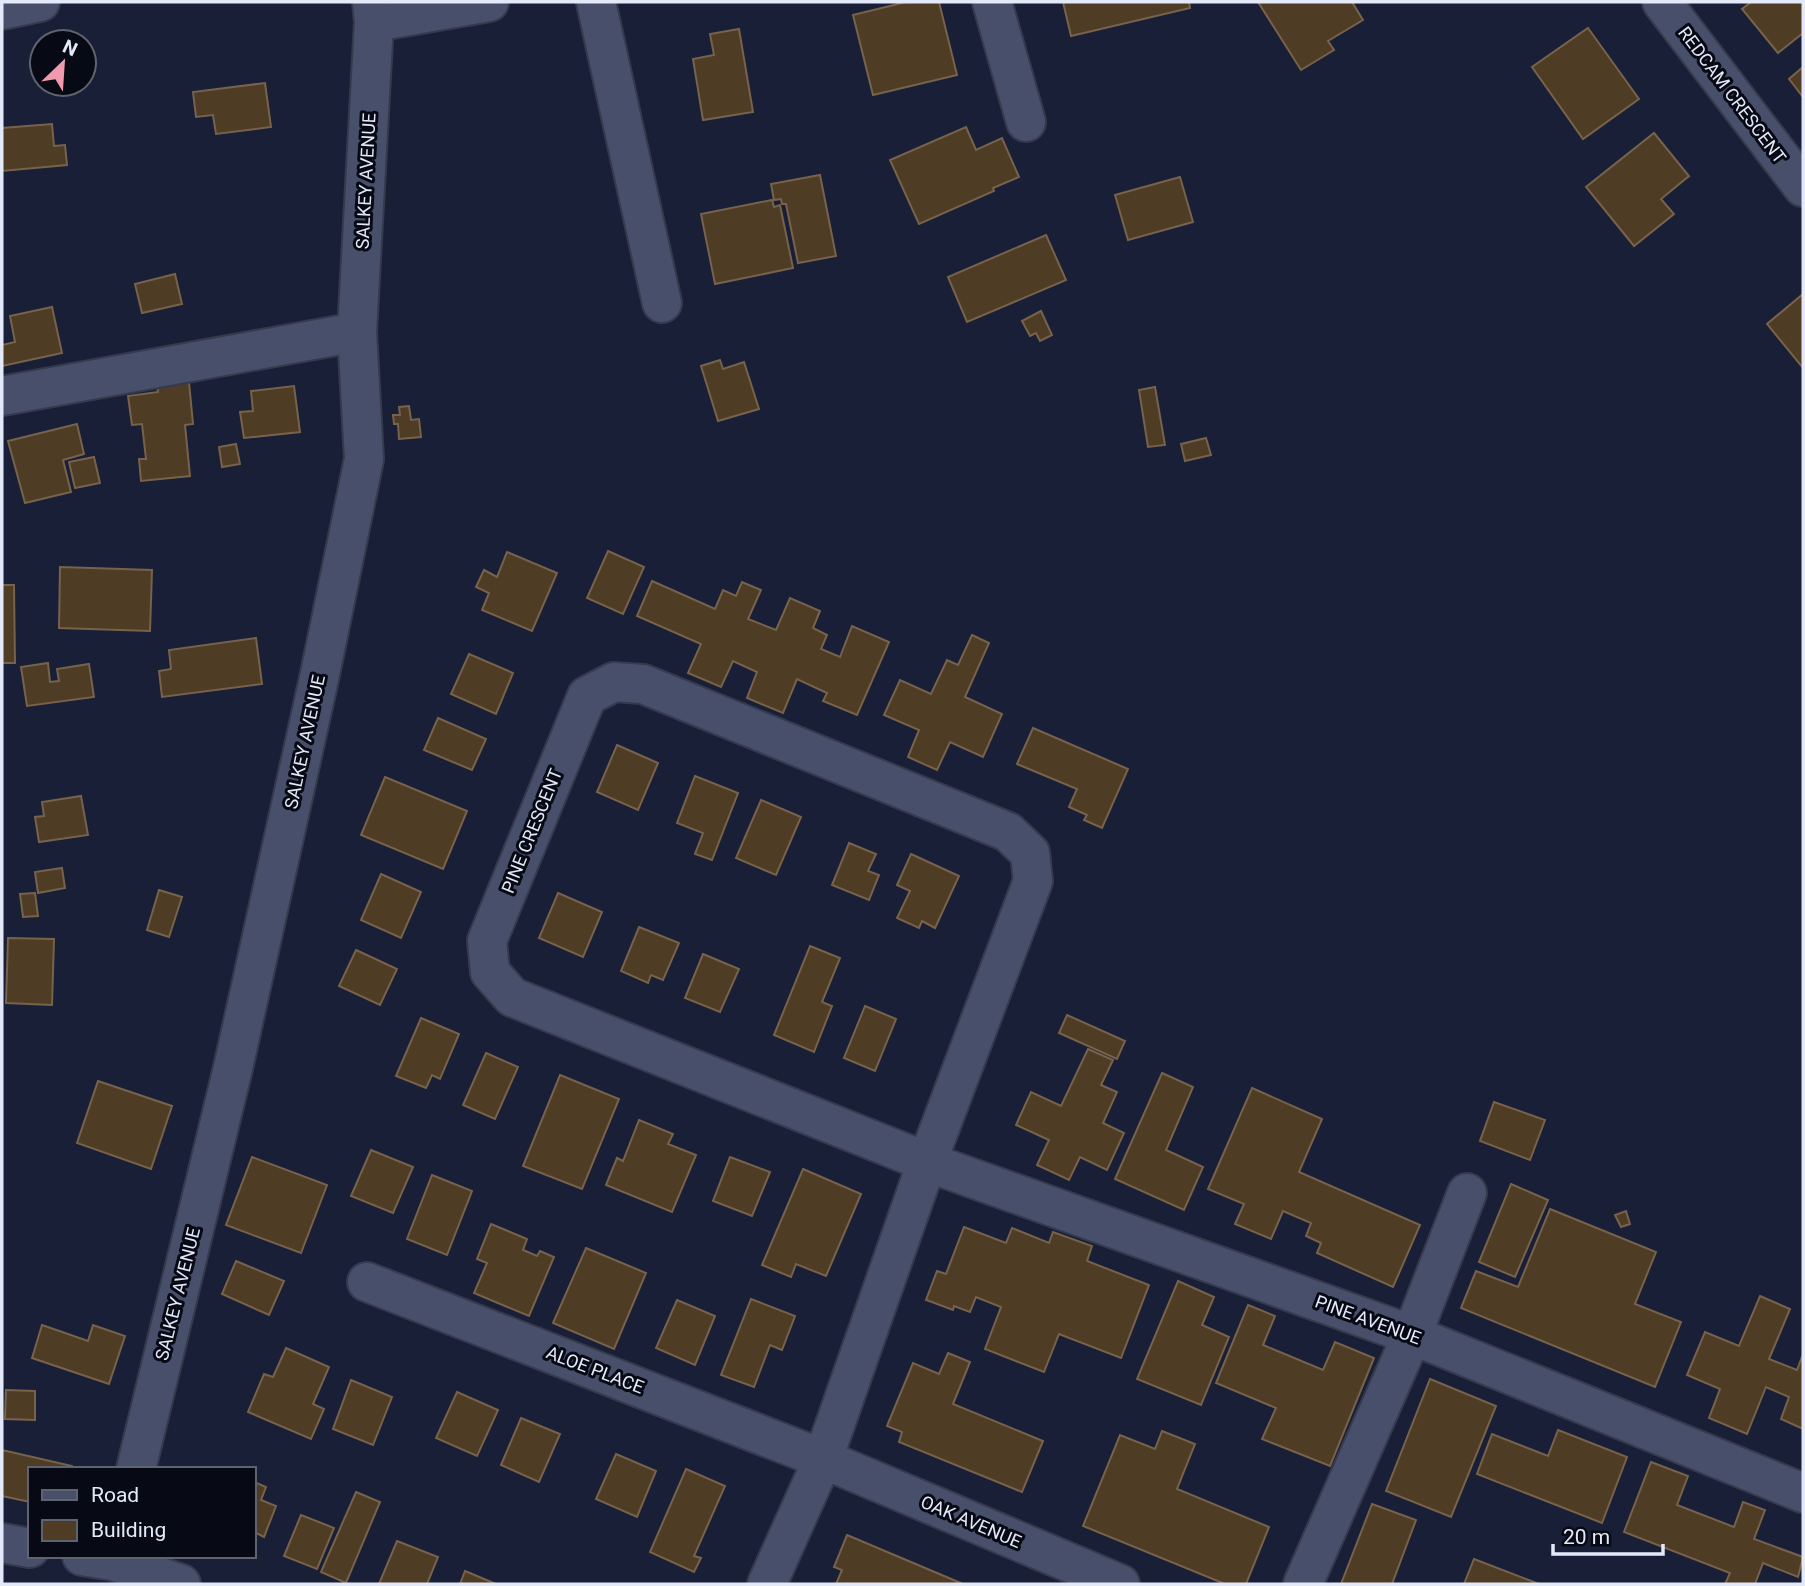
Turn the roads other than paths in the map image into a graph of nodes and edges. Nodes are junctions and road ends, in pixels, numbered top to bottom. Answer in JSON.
{"nodes":[{"id":1,"x":40,"y":2,"type":"edge"},
{"id":2,"x":489,"y":2,"type":"edge"},
{"id":3,"x":596,"y":2,"type":"edge"},
{"id":4,"x":992,"y":2,"type":"edge"},
{"id":5,"x":1662,"y":2,"type":"edge"},
{"id":6,"x":2,"y":10,"type":"edge"},
{"id":7,"x":373,"y":12,"type":"edge"},
{"id":8,"x":1026,"y":121,"type":"dead end"},
{"id":9,"x":1803,"y":187,"type":"edge"},
{"id":10,"x":662,"y":303,"type":"dead end"},
{"id":11,"x":357,"y":332,"type":"junction"},
{"id":12,"x":2,"y":396,"type":"edge"},
{"id":13,"x":927,"y":1162,"type":"junction"},
{"id":14,"x":1467,"y":1193,"type":"dead end"},
{"id":15,"x":367,"y":1282,"type":"dead end"},
{"id":16,"x":1412,"y":1335,"type":"junction"},
{"id":17,"x":823,"y":1459,"type":"junction"},
{"id":18,"x":136,"y":1467,"type":"edge"},
{"id":19,"x":1803,"y":1493,"type":"edge"},
{"id":20,"x":2,"y":1543,"type":"edge"},
{"id":21,"x":28,"y":1548,"type":"edge"},
{"id":22,"x":104,"y":1564,"type":"edge"},
{"id":23,"x":181,"y":1584,"type":"edge"},
{"id":24,"x":767,"y":1584,"type":"edge"},
{"id":25,"x":1120,"y":1584,"type":"edge"},
{"id":26,"x":1303,"y":1584,"type":"edge"}],
"edges":[{"from":1,"to":6,"type":"street"},
{"from":2,"to":7,"type":"street"},
{"from":3,"to":10,"type":"street"},
{"from":4,"to":8,"type":"street"},
{"from":5,"to":9,"type":"street","name":"REDCAM CRESCENT"},
{"from":7,"to":11,"type":"street","name":"SALKEY AVENUE"},
{"from":11,"to":12,"type":"street"},
{"from":11,"to":18,"type":"street","name":"SALKEY AVENUE"},
{"from":13,"to":13,"type":"street","name":"PINE CRESCENT"},
{"from":13,"to":16,"type":"street","name":"PINE AVENUE"},
{"from":13,"to":17,"type":"street"},
{"from":14,"to":16,"type":"street"},
{"from":15,"to":17,"type":"street","name":"ALOE PLACE"},
{"from":16,"to":19,"type":"street","name":"PINE AVENUE"},
{"from":16,"to":26,"type":"street"},
{"from":17,"to":24,"type":"street"},
{"from":17,"to":25,"type":"street","name":"OAK AVENUE"},
{"from":20,"to":21,"type":"street"},
{"from":22,"to":23,"type":"street"}]}
